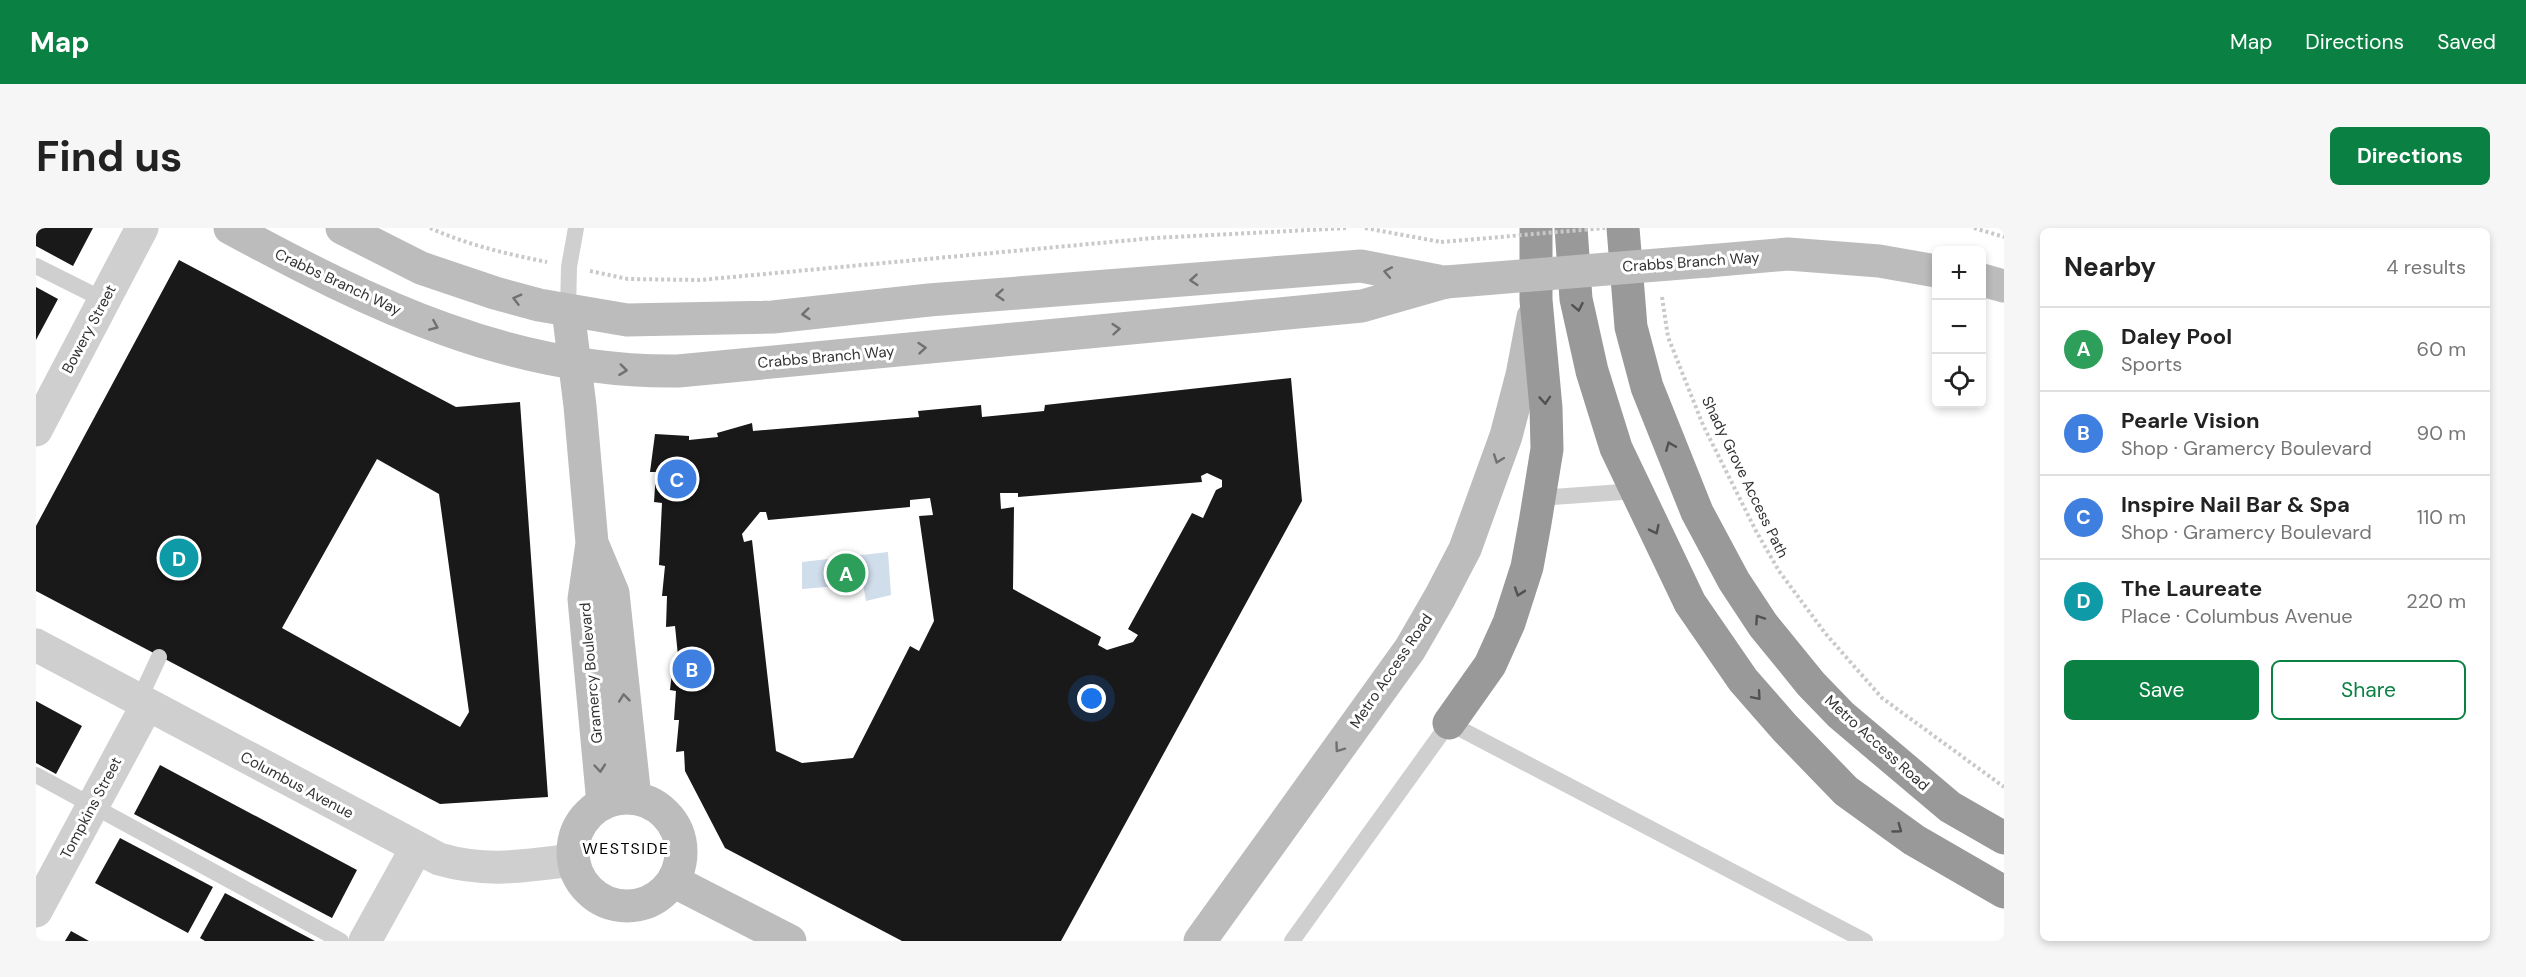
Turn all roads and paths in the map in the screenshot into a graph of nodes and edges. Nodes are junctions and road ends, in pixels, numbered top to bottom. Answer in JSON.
{"nodes":[{"id":1,"x":142,"y":228,"type":"edge"},
{"id":2,"x":230,"y":228,"type":"edge"},
{"id":3,"x":342,"y":228,"type":"edge"},
{"id":4,"x":430,"y":228,"type":"edge"},
{"id":5,"x":576,"y":228,"type":"edge"},
{"id":6,"x":1348,"y":228,"type":"edge"},
{"id":7,"x":1365,"y":228,"type":"edge"},
{"id":8,"x":1536,"y":228,"type":"edge"},
{"id":9,"x":1571,"y":228,"type":"edge"},
{"id":10,"x":1605,"y":228,"type":"edge"},
{"id":11,"x":1623,"y":228,"type":"edge"},
{"id":12,"x":1974,"y":228,"type":"edge"},
{"id":13,"x":2004,"y":237,"type":"edge"},
{"id":14,"x":36,"y":267,"type":"edge"},
{"id":15,"x":569,"y":267,"type":"junction"},
{"id":16,"x":1932,"y":271,"type":"edge"},
{"id":17,"x":1986,"y":281,"type":"edge"},
{"id":18,"x":1446,"y":282,"type":"junction"},
{"id":19,"x":2004,"y":286,"type":"edge"},
{"id":20,"x":1661,"y":293,"type":"dead end"},
{"id":21,"x":104,"y":300,"type":"junction"},
{"id":22,"x":1536,"y":300,"type":"junction"},
{"id":23,"x":568,"y":310,"type":"junction"},
{"id":24,"x":574,"y":364,"type":"junction"},
{"id":25,"x":36,"y":430,"type":"edge"},
{"id":26,"x":1636,"y":491,"type":"junction"},
{"id":27,"x":1539,"y":498,"type":"junction"},
{"id":28,"x":592,"y":543,"type":"junction"},
{"id":29,"x":36,"y":645,"type":"edge"},
{"id":30,"x":159,"y":657,"type":"dead end"},
{"id":31,"x":143,"y":702,"type":"junction"},
{"id":32,"x":1449,"y":723,"type":"junction"},
{"id":33,"x":36,"y":775,"type":"edge"},
{"id":34,"x":2004,"y":787,"type":"edge"},
{"id":35,"x":635,"y":798,"type":"junction"},
{"id":36,"x":603,"y":804,"type":"junction"},
{"id":37,"x":92,"y":806,"type":"junction"},
{"id":38,"x":2004,"y":838,"type":"edge"},
{"id":39,"x":416,"y":849,"type":"junction"},
{"id":40,"x":573,"y":860,"type":"junction"},
{"id":41,"x":673,"y":881,"type":"junction"},
{"id":42,"x":2004,"y":892,"type":"edge"},
{"id":43,"x":36,"y":911,"type":"edge"},
{"id":44,"x":1205,"y":936,"type":"edge"},
{"id":45,"x":341,"y":941,"type":"edge"},
{"id":46,"x":366,"y":941,"type":"edge"},
{"id":47,"x":790,"y":941,"type":"edge"},
{"id":48,"x":1292,"y":941,"type":"edge"},
{"id":49,"x":1865,"y":941,"type":"edge"}],
"edges":[{"from":1,"to":21,"type":"street","name":"Bowery Street"},
{"from":2,"to":24,"type":"main road","name":"Crabbs Branch Way","one_way":true},
{"from":23,"to":3,"type":"main road","name":"Crabbs Branch Way","one_way":true},
{"from":4,"to":15,"type":"path"},
{"from":5,"to":15,"type":"lane"},
{"from":6,"to":15,"type":"path"},
{"from":7,"to":10,"type":"path","bridge":true},
{"from":8,"to":22,"type":"highway","name":"Metro Access Road"},
{"from":9,"to":26,"type":"highway","one_way":true},
{"from":38,"to":11,"type":"highway","name":"Metro Access Road","one_way":true},
{"from":12,"to":13,"type":"path"},
{"from":14,"to":21,"type":"lane"},
{"from":15,"to":23,"type":"lane"},
{"from":16,"to":18,"type":"main road","name":"Crabbs Branch Way","bridge":true},
{"from":17,"to":19,"type":"main road"},
{"from":18,"to":23,"type":"main road","name":"Crabbs Branch Way","one_way":true},
{"from":24,"to":18,"type":"main road","name":"Crabbs Branch Way","one_way":true},
{"from":20,"to":34,"type":"path","name":"Shady Grove Access Path"},
{"from":21,"to":25,"type":"street","name":"Bowery Street"},
{"from":22,"to":27,"type":"highway","one_way":true},
{"from":22,"to":44,"type":"main road","name":"Metro Access Road","one_way":true},
{"from":23,"to":24,"type":"main road","name":"Gramercy Boulevard"},
{"from":24,"to":28,"type":"main road","name":"Gramercy Boulevard"},
{"from":26,"to":27,"type":"lane"},
{"from":26,"to":42,"type":"highway","one_way":true},
{"from":27,"to":32,"type":"highway","one_way":true},
{"from":35,"to":28,"type":"main road","name":"Gramercy Boulevard","one_way":true},
{"from":28,"to":36,"type":"main road","name":"Gramercy Boulevard","one_way":true},
{"from":29,"to":31,"type":"street","name":"Columbus Avenue"},
{"from":30,"to":31,"type":"lane"},
{"from":31,"to":37,"type":"street","name":"Tompkins Street"},
{"from":31,"to":39,"type":"street","name":"Columbus Avenue"},
{"from":32,"to":48,"type":"lane"},
{"from":32,"to":49,"type":"lane"},
{"from":33,"to":37,"type":"lane"},
{"from":35,"to":36,"type":"main road"},
{"from":35,"to":41,"type":"main road"},
{"from":36,"to":40,"type":"main road"},
{"from":37,"to":43,"type":"street","name":"Tompkins Street"},
{"from":37,"to":45,"type":"lane"},
{"from":39,"to":40,"type":"street","name":"Columbus Avenue"},
{"from":39,"to":46,"type":"street"},
{"from":40,"to":41,"type":"main road"},
{"from":41,"to":47,"type":"main road"}]}
